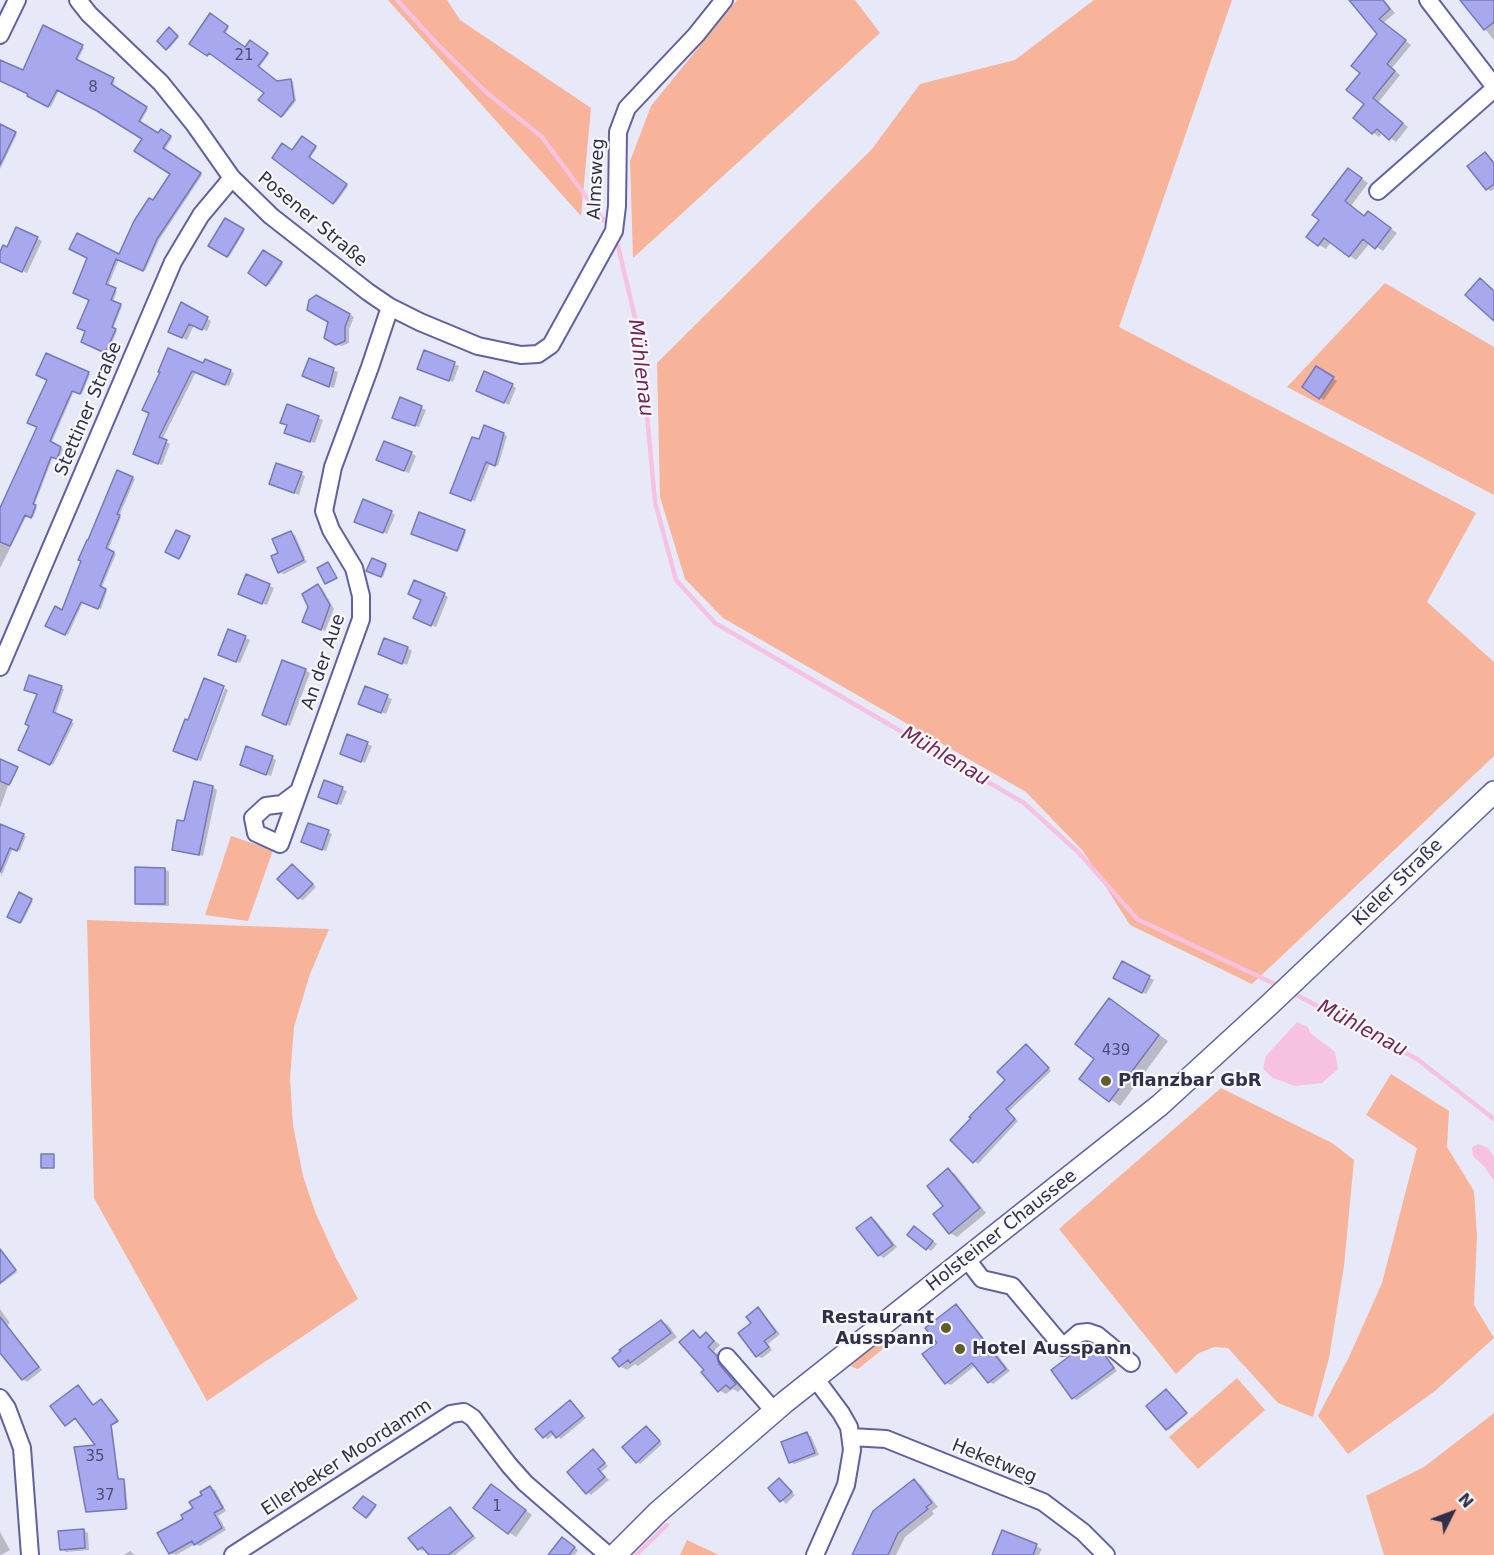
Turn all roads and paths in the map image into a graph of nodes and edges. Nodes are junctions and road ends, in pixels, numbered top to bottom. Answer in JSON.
{"nodes":[{"id":1,"x":17,"y":0,"type":"edge"},
{"id":2,"x":78,"y":0,"type":"edge"},
{"id":3,"x":724,"y":0,"type":"edge"},
{"id":4,"x":1428,"y":0,"type":"edge"},
{"id":5,"x":0,"y":35,"type":"edge"},
{"id":6,"x":1494,"y":87,"type":"edge"},
{"id":7,"x":232,"y":178,"type":"junction"},
{"id":8,"x":1378,"y":191,"type":"dead end"},
{"id":9,"x":390,"y":307,"type":"junction"},
{"id":10,"x":551,"y":345,"type":"joint"},
{"id":11,"x":0,"y":667,"type":"edge"},
{"id":12,"x":298,"y":792,"type":"dead end"},
{"id":13,"x":1494,"y":792,"type":"edge"},
{"id":14,"x":1303,"y":973,"type":"joint"},
{"id":15,"x":966,"y":1258,"type":"junction"},
{"id":16,"x":727,"y":1357,"type":"dead end"},
{"id":17,"x":1131,"y":1363,"type":"dead end"},
{"id":18,"x":815,"y":1378,"type":"junction"},
{"id":19,"x":0,"y":1398,"type":"edge"},
{"id":20,"x":774,"y":1411,"type":"junction"},
{"id":21,"x":851,"y":1437,"type":"junction"},
{"id":22,"x":30,"y":1555,"type":"edge"},
{"id":23,"x":233,"y":1555,"type":"edge"},
{"id":24,"x":608,"y":1555,"type":"edge"},
{"id":25,"x":615,"y":1555,"type":"edge"},
{"id":26,"x":815,"y":1555,"type":"edge"},
{"id":27,"x":1106,"y":1555,"type":"edge"}],
"edges":[{"from":1,"to":5,"type":"street"},
{"from":2,"to":7,"type":"street","name":"Posener Straße"},
{"from":3,"to":10,"type":"street","name":"Almsweg"},
{"from":4,"to":6,"type":"street"},
{"from":6,"to":8,"type":"street"},
{"from":7,"to":9,"type":"street","name":"Posener Straße"},
{"from":7,"to":11,"type":"street","name":"Stettiner Straße"},
{"from":9,"to":10,"type":"street","name":"Posener Straße"},
{"from":9,"to":12,"type":"street","name":"An der Aue"},
{"from":13,"to":14,"type":"main road","name":"Kieler Straße"},
{"from":14,"to":15,"type":"main road","name":"Holsteiner Chaussee"},
{"from":15,"to":17,"type":"street"},
{"from":15,"to":18,"type":"main road","name":"Holsteiner Chaussee"},
{"from":16,"to":20,"type":"street"},
{"from":18,"to":20,"type":"main road","name":"Holsteiner Chaussee"},
{"from":18,"to":21,"type":"street"},
{"from":19,"to":22,"type":"street"},
{"from":20,"to":25,"type":"main road","name":"Holsteiner Chaussee"},
{"from":21,"to":26,"type":"street"},
{"from":21,"to":27,"type":"street","name":"Heketweg"},
{"from":23,"to":24,"type":"street","name":"Ellerbeker Moordamm"}]}
